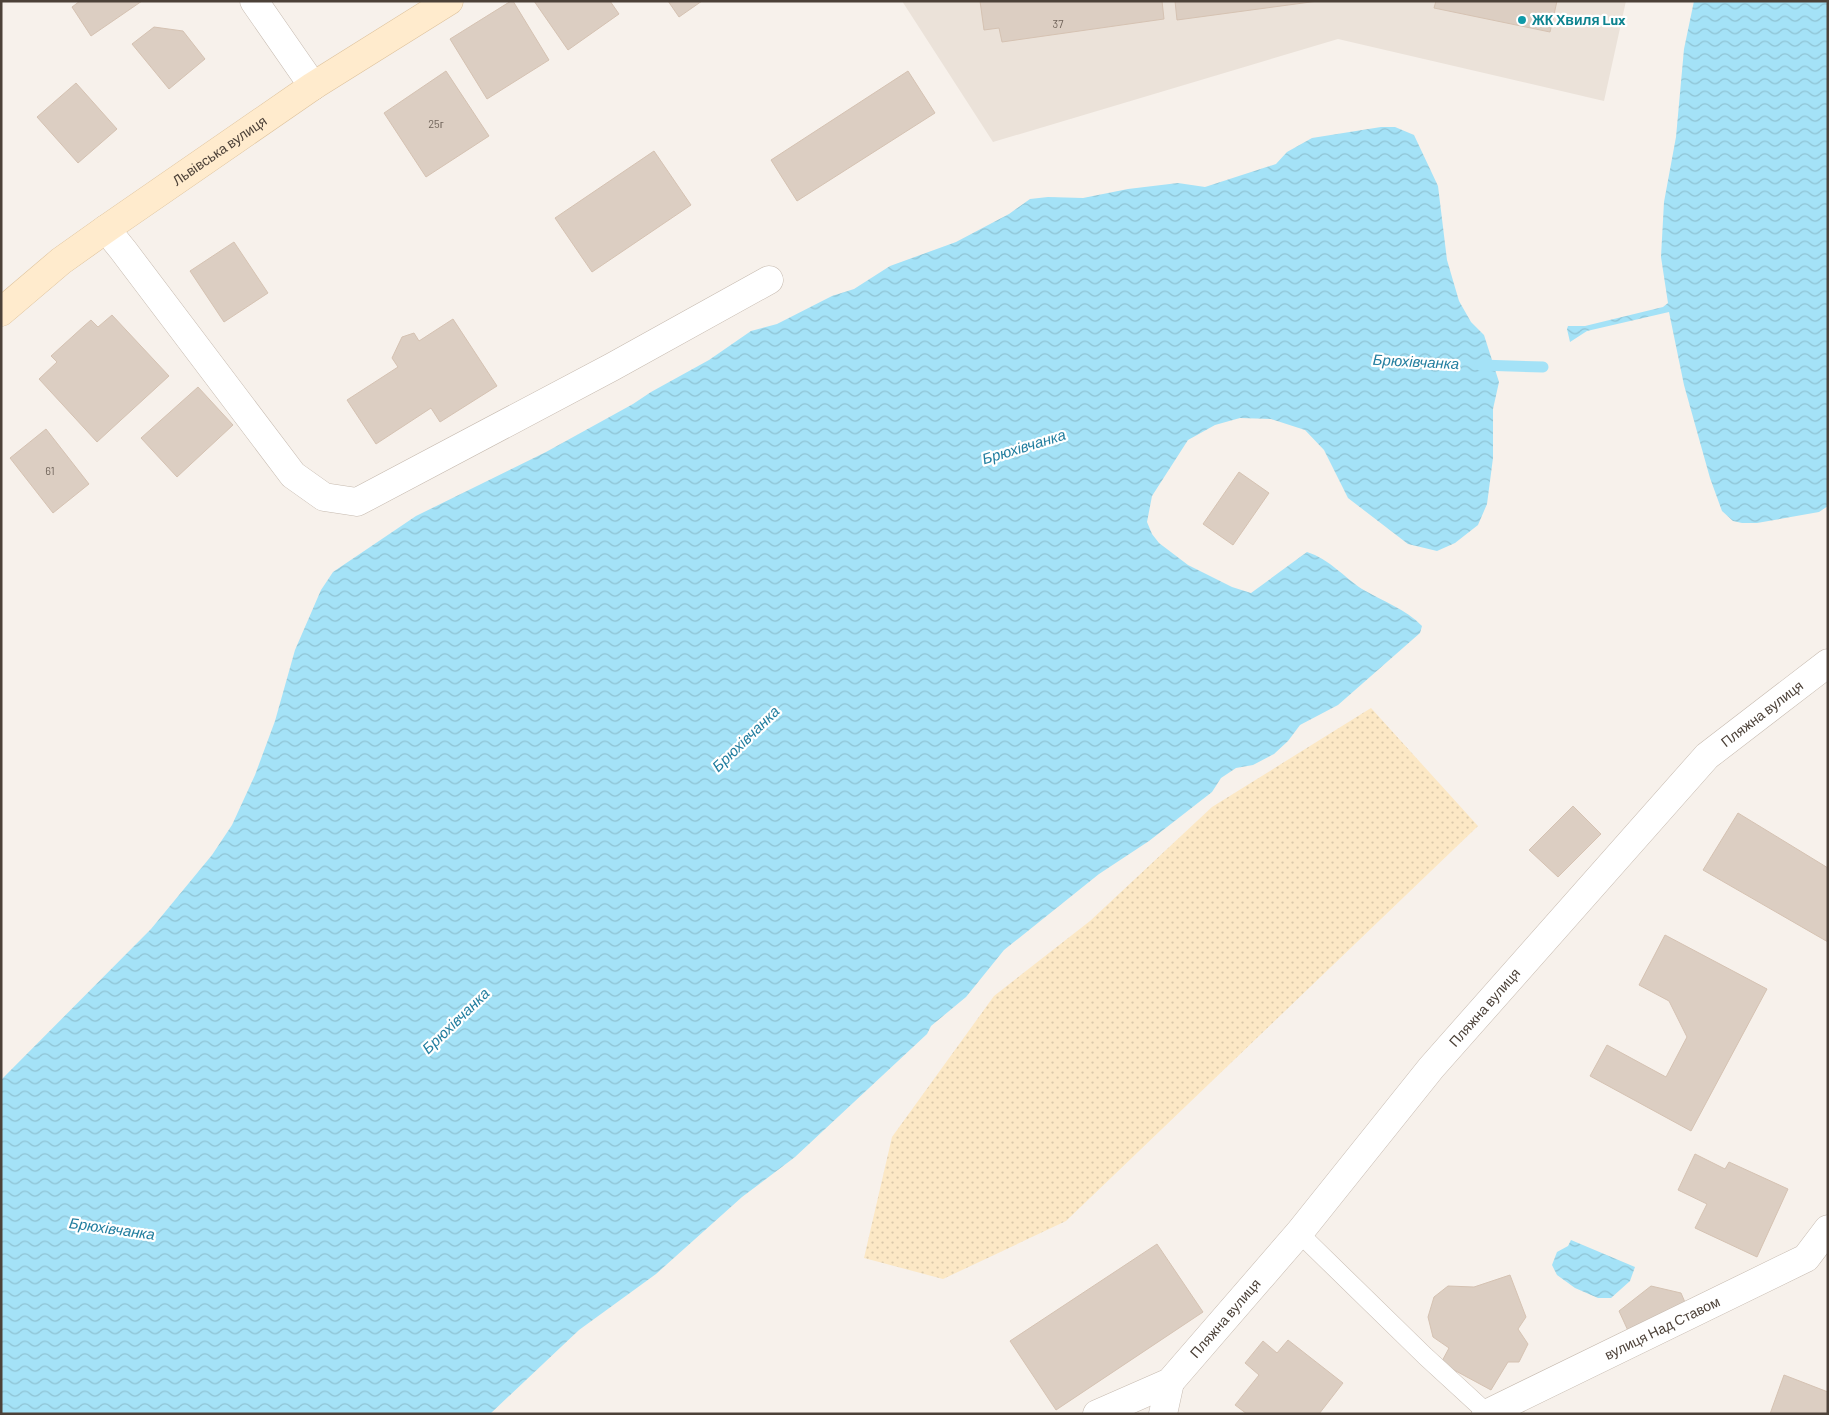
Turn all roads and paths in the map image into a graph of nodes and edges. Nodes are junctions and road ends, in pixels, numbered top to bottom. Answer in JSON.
{"nodes":[{"id":1,"x":254,"y":1,"type":"edge"},
{"id":2,"x":449,"y":1,"type":"edge"},
{"id":3,"x":313,"y":86,"type":"junction"},
{"id":4,"x":106,"y":230,"type":"junction"},
{"id":5,"x":769,"y":280,"type":"dead end"},
{"id":6,"x":1,"y":312,"type":"edge"},
{"id":7,"x":1828,"y":663,"type":"edge"},
{"id":8,"x":1828,"y":1228,"type":"edge"},
{"id":9,"x":1299,"y":1232,"type":"junction"},
{"id":10,"x":1170,"y":1382,"type":"junction"},
{"id":11,"x":1486,"y":1413,"type":"edge"},
{"id":12,"x":1098,"y":1414,"type":"edge"},
{"id":13,"x":1147,"y":1414,"type":"edge"},
{"id":14,"x":1163,"y":1414,"type":"edge"}],
"edges":[{"from":1,"to":3,"type":"street"},
{"from":2,"to":3,"type":"street","name":"Львівська вулиця"},
{"from":3,"to":4,"type":"street","name":"Львівська вулиця"},
{"from":4,"to":5,"type":"street"},
{"from":4,"to":6,"type":"street","name":"Львівська вулиця"},
{"from":7,"to":9,"type":"street","name":"Пляжна вулиця"},
{"from":8,"to":11,"type":"street","name":"вулиця Над Ставом"},
{"from":9,"to":10,"type":"street","name":"Пляжна вулиця"},
{"from":9,"to":11,"type":"lane"},
{"from":10,"to":12,"type":"street","name":"Пляжна вулиця"},
{"from":10,"to":13,"type":"street","name":"Пляжна вулиця"},
{"from":10,"to":14,"type":"street"}]}
